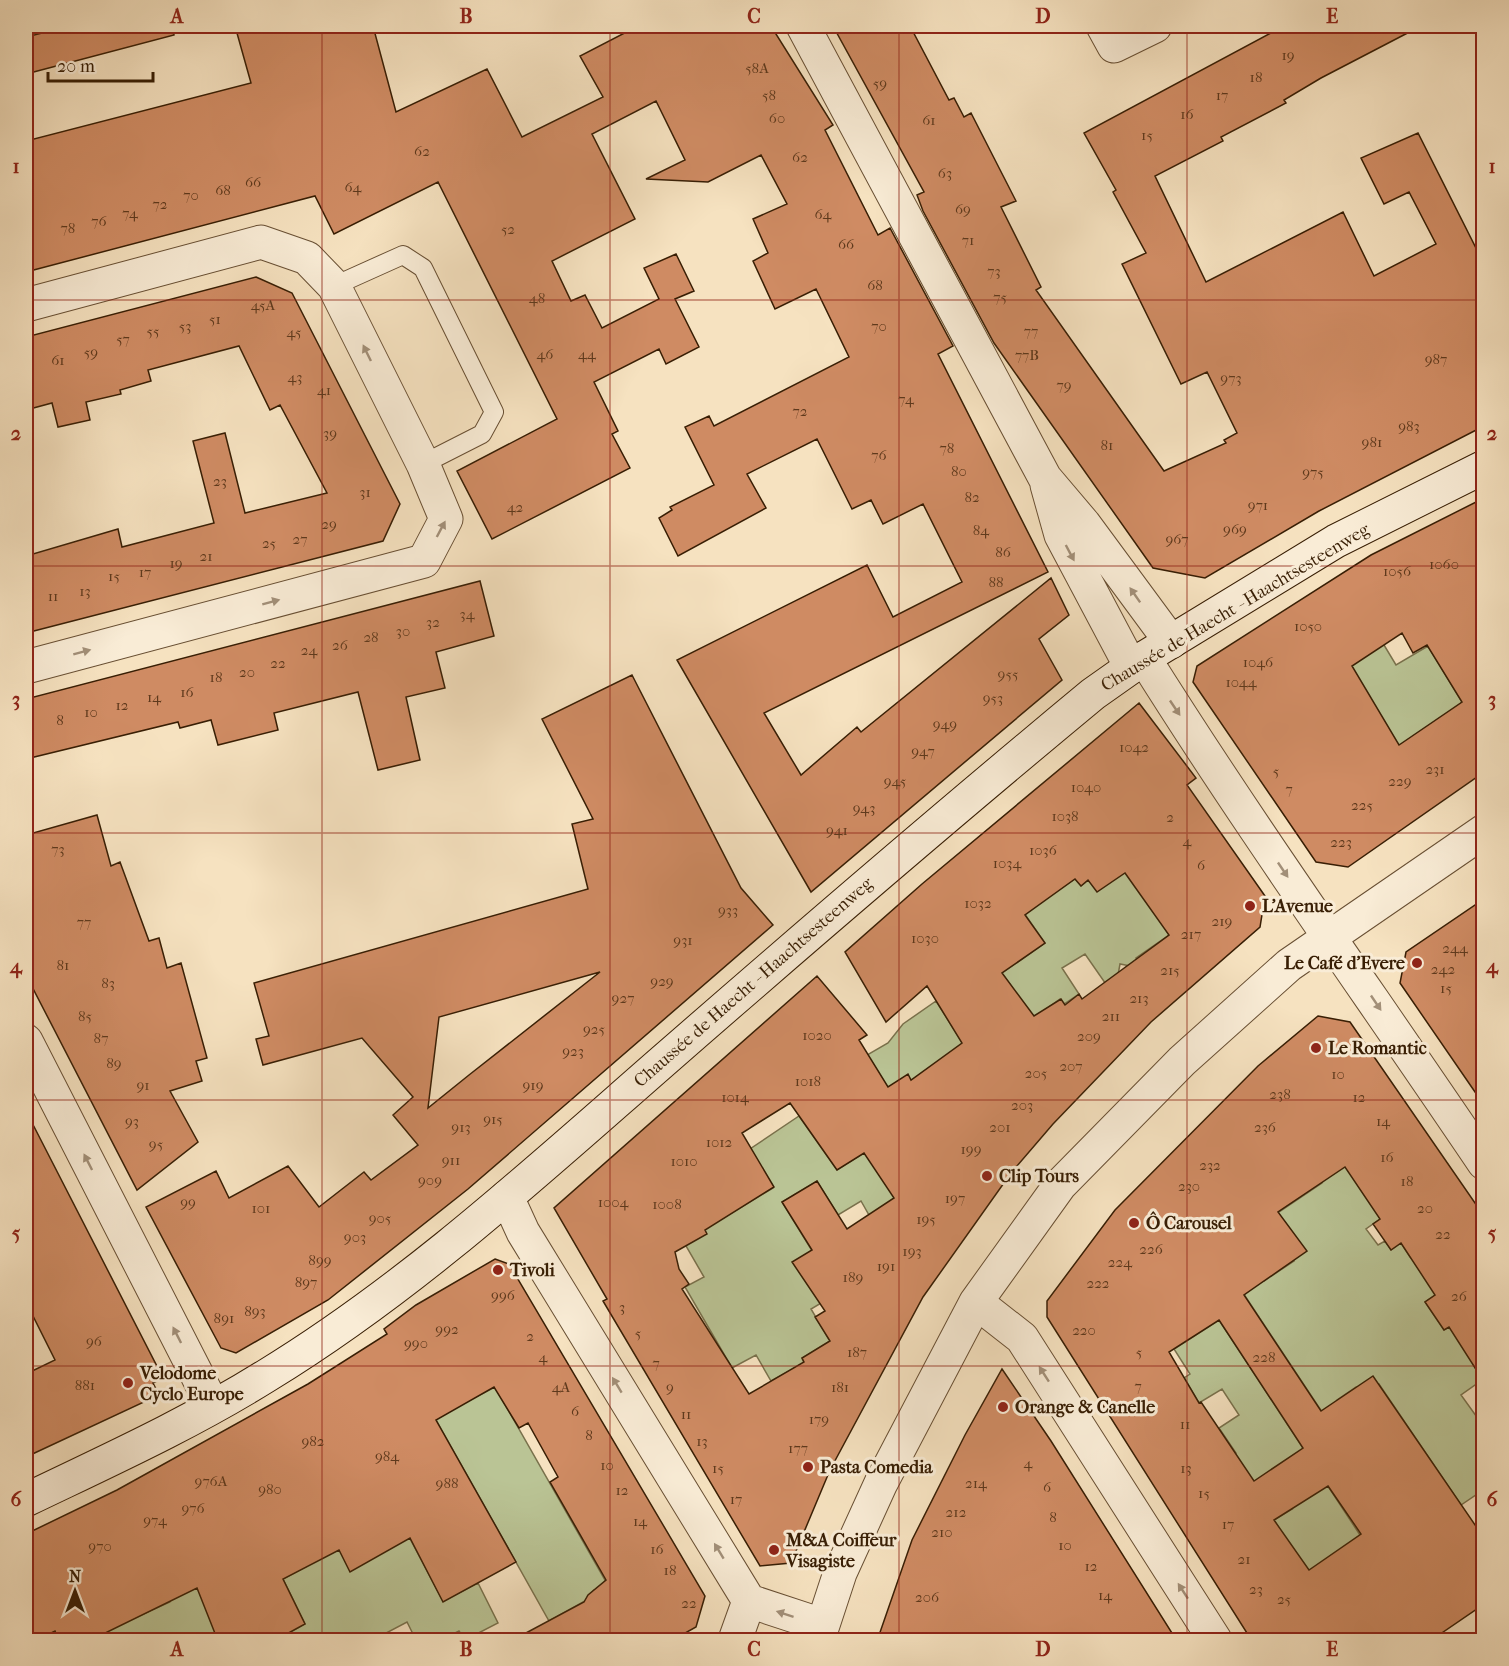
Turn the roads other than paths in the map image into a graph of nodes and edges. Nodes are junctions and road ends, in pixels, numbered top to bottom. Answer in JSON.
{"nodes":[{"id":1,"x":803,"y":26,"type":"edge"},
{"id":2,"x":1103,"y":26,"type":"edge"},
{"id":3,"x":1155,"y":26,"type":"edge"},
{"id":4,"x":334,"y":286,"type":"junction"},
{"id":5,"x":26,"y":305,"type":"edge"},
{"id":6,"x":423,"y":464,"type":"junction"},
{"id":7,"x":1484,"y":467,"type":"edge"},
{"id":8,"x":1045,"y":478,"type":"junction"},
{"id":9,"x":1149,"y":656,"type":"junction"},
{"id":10,"x":26,"y":667,"type":"edge"},
{"id":11,"x":1484,"y":831,"type":"edge"},
{"id":12,"x":1330,"y":938,"type":"junction"},
{"id":13,"x":26,"y":1041,"type":"edge"},
{"id":14,"x":1484,"y":1163,"type":"edge"},
{"id":15,"x":507,"y":1197,"type":"junction"},
{"id":16,"x":976,"y":1302,"type":"junction"},
{"id":17,"x":213,"y":1406,"type":"junction"},
{"id":18,"x":26,"y":1500,"type":"edge"},
{"id":19,"x":749,"y":1601,"type":"junction"},
{"id":20,"x":820,"y":1633,"type":"edge"},
{"id":21,"x":735,"y":1641,"type":"edge"},
{"id":22,"x":1215,"y":1641,"type":"edge"}],
"edges":[{"from":1,"to":8,"type":"street"},
{"from":2,"to":3,"type":"street"},
{"from":4,"to":5,"type":"street"},
{"from":6,"to":4,"type":"street","one_way":true},
{"from":4,"to":6,"type":"lane"},
{"from":10,"to":6,"type":"street","one_way":true},
{"from":7,"to":9,"type":"street","name":"Chaussée de Haecht - Haachtsesteenweg"},
{"from":8,"to":9,"type":"street","one_way":true},
{"from":9,"to":8,"type":"street","one_way":true},
{"from":9,"to":12,"type":"street","one_way":true},
{"from":9,"to":15,"type":"street","name":"Chaussée de Haecht - Haachtsesteenweg"},
{"from":11,"to":12,"type":"street"},
{"from":12,"to":14,"type":"street","one_way":true},
{"from":12,"to":16,"type":"street"},
{"from":17,"to":13,"type":"street","one_way":true},
{"from":15,"to":17,"type":"street","name":"Chaussée de Haecht - Haachtsesteenweg"},
{"from":19,"to":15,"type":"street","one_way":true},
{"from":16,"to":20,"type":"street"},
{"from":22,"to":16,"type":"street","one_way":true},
{"from":17,"to":18,"type":"street","name":"Chaussée de Haecht - Haachtsesteenweg"},
{"from":20,"to":19,"type":"street","one_way":true},
{"from":19,"to":21,"type":"street"}]}
